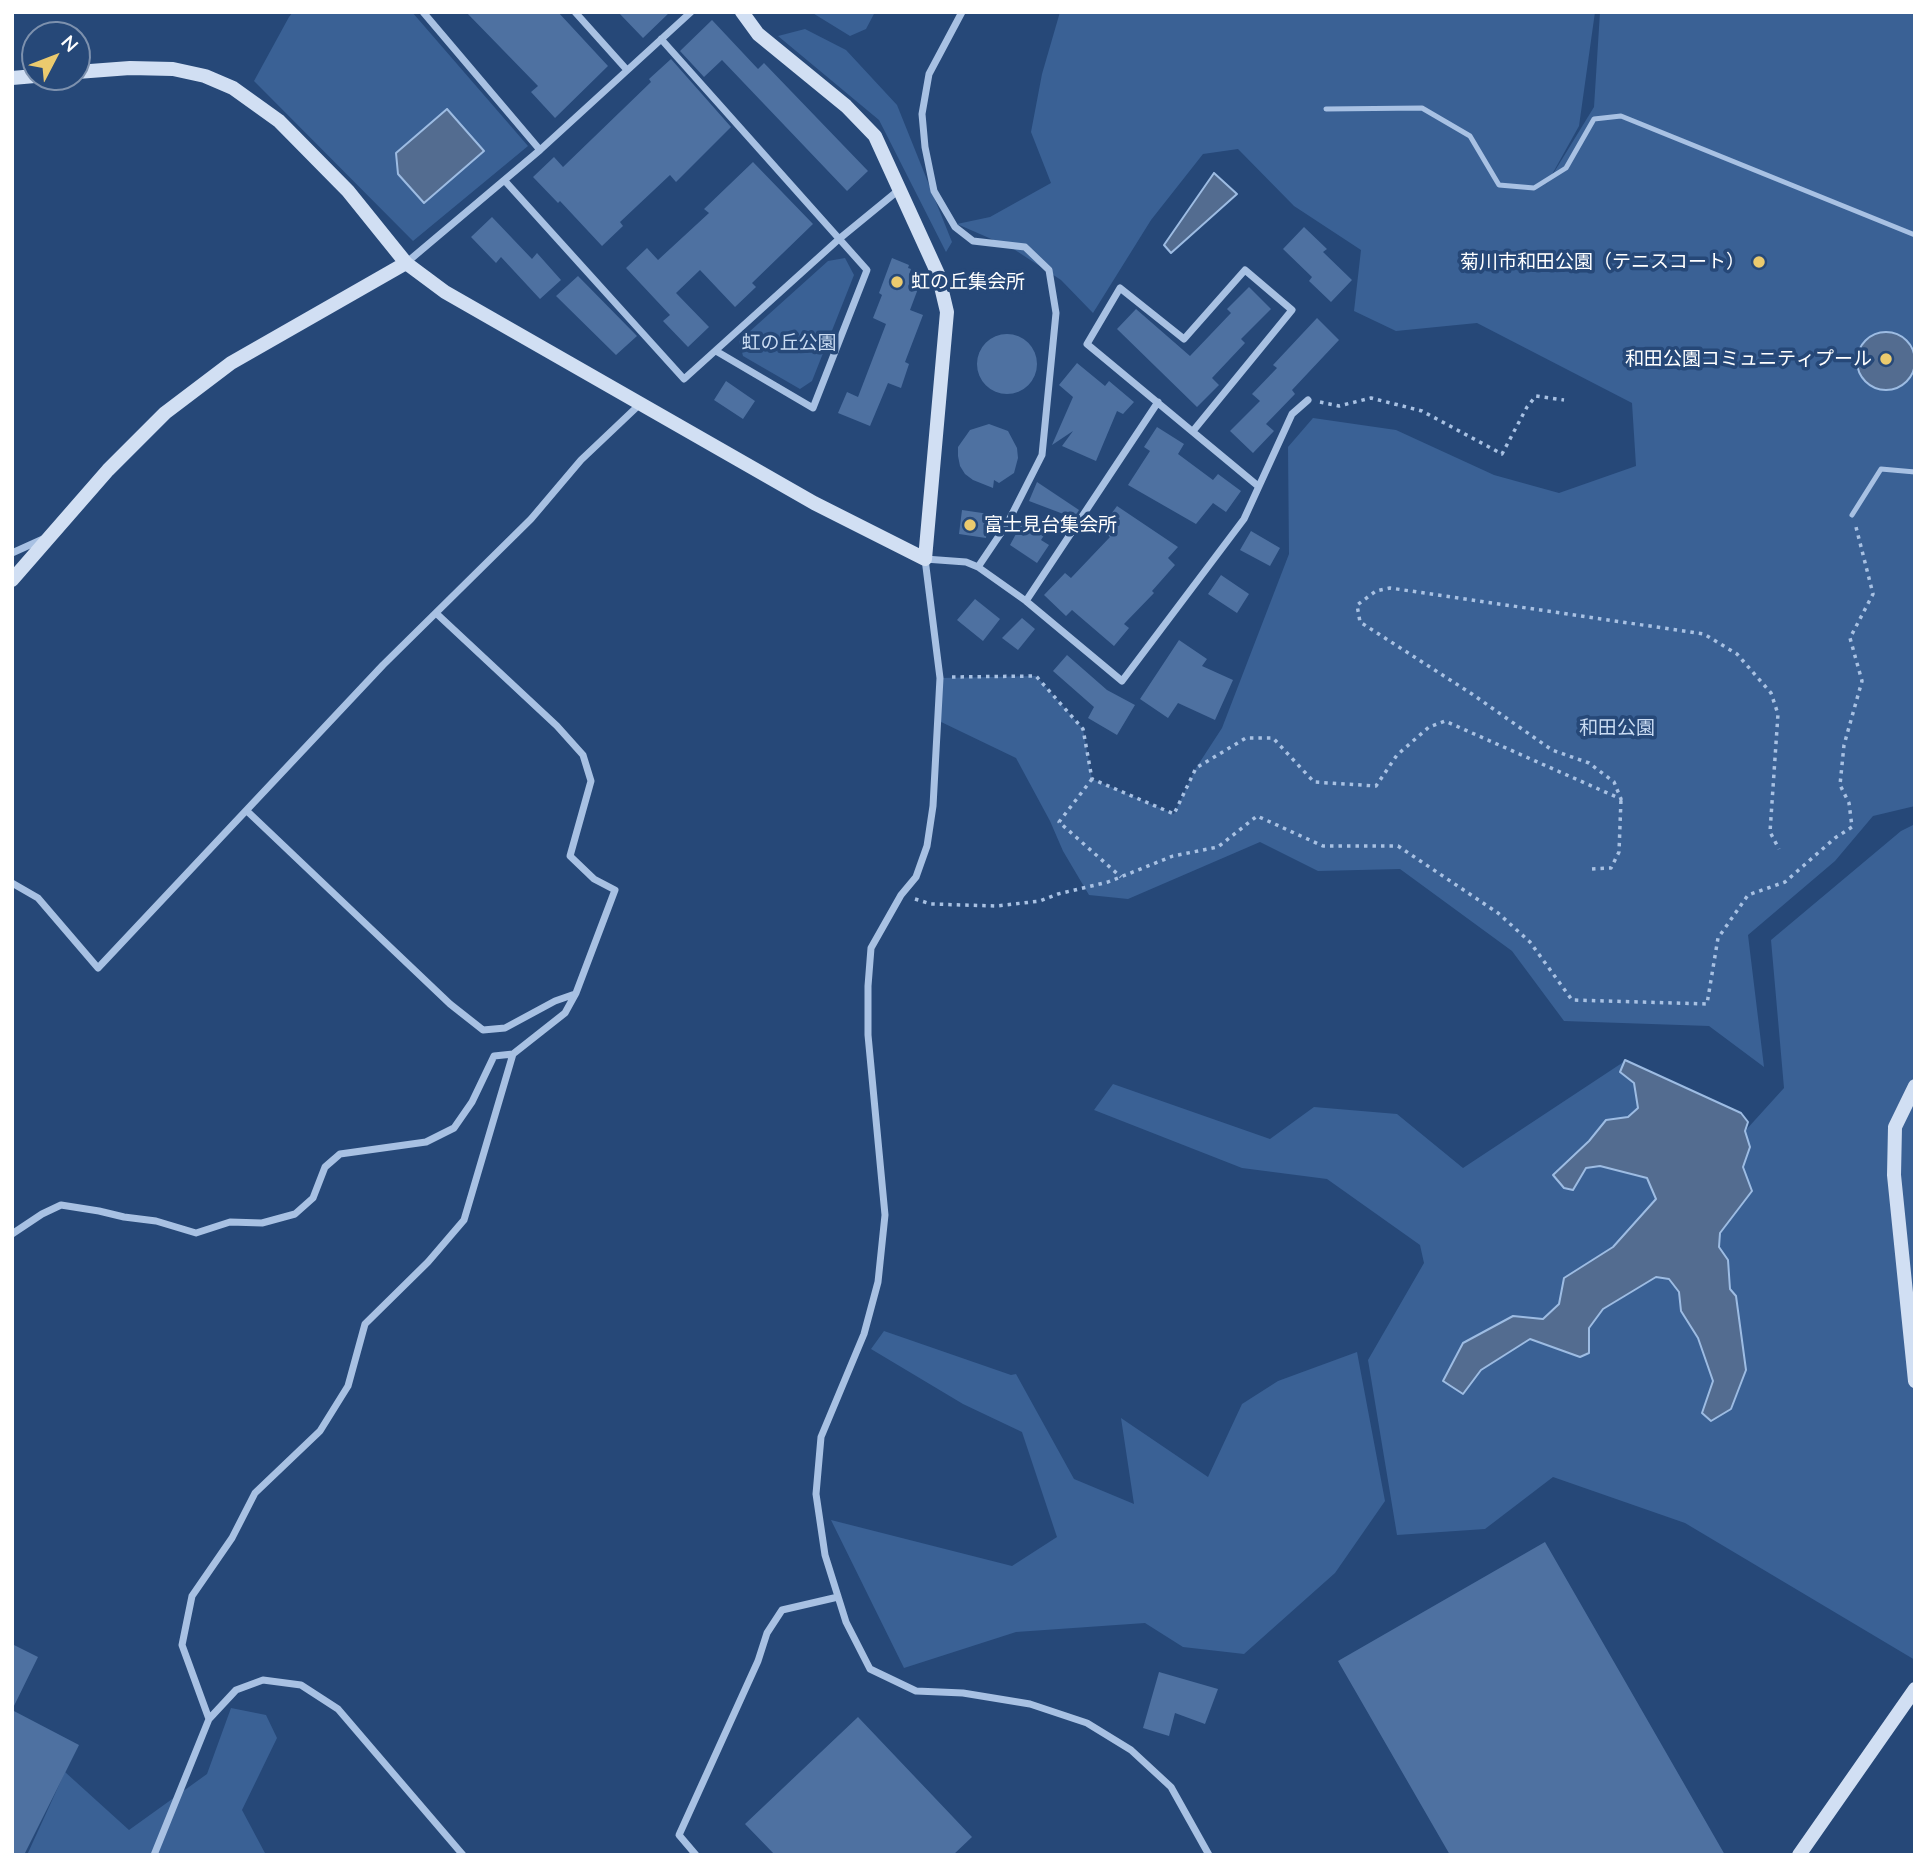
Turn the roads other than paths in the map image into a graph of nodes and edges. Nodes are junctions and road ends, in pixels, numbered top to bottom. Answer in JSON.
{"nodes":[{"id":1,"x":423,"y":12,"type":"edge"},
{"id":2,"x":575,"y":12,"type":"edge"},
{"id":3,"x":691,"y":12,"type":"edge"},
{"id":4,"x":742,"y":12,"type":"edge"},
{"id":5,"x":962,"y":12,"type":"edge"},
{"id":6,"x":661,"y":39,"type":"junction"},
{"id":7,"x":627,"y":70,"type":"junction"},
{"id":8,"x":91,"y":71,"type":"edge"},
{"id":9,"x":1326,"y":109,"type":"dead end"},
{"id":10,"x":540,"y":150,"type":"junction"},
{"id":11,"x":505,"y":181,"type":"junction"},
{"id":12,"x":900,"y":189,"type":"junction"},
{"id":13,"x":1915,"y":235,"type":"edge"},
{"id":14,"x":839,"y":239,"type":"junction"},
{"id":15,"x":406,"y":263,"type":"junction"},
{"id":16,"x":716,"y":351,"type":"junction"},
{"id":17,"x":1308,"y":400,"type":"road end"},
{"id":18,"x":1158,"y":402,"type":"junction"},
{"id":19,"x":639,"y":405,"type":"junction"},
{"id":20,"x":1193,"y":431,"type":"junction"},
{"id":21,"x":1915,"y":472,"type":"edge"},
{"id":22,"x":1258,"y":486,"type":"junction"},
{"id":23,"x":1853,"y":514,"type":"road end"},
{"id":24,"x":53,"y":534,"type":"junction"},
{"id":25,"x":12,"y":554,"type":"edge"},
{"id":26,"x":925,"y":559,"type":"junction"},
{"id":27,"x":978,"y":567,"type":"junction"},
{"id":28,"x":12,"y":580,"type":"edge"},
{"id":29,"x":1026,"y":601,"type":"junction"},
{"id":30,"x":437,"y":614,"type":"junction"},
{"id":31,"x":247,"y":811,"type":"junction"},
{"id":32,"x":12,"y":883,"type":"edge"},
{"id":33,"x":576,"y":993,"type":"junction"},
{"id":34,"x":513,"y":1054,"type":"junction"},
{"id":35,"x":1915,"y":1086,"type":"edge"},
{"id":36,"x":12,"y":1234,"type":"edge"},
{"id":37,"x":1915,"y":1381,"type":"edge"},
{"id":38,"x":838,"y":1597,"type":"junction"},
{"id":39,"x":1915,"y":1689,"type":"edge"},
{"id":40,"x":209,"y":1719,"type":"junction"},
{"id":41,"x":154,"y":1855,"type":"edge"},
{"id":42,"x":463,"y":1855,"type":"edge"},
{"id":43,"x":696,"y":1855,"type":"edge"},
{"id":44,"x":1209,"y":1855,"type":"edge"},
{"id":45,"x":1800,"y":1855,"type":"edge"}],
"edges":[{"from":1,"to":10,"type":"street"},
{"from":2,"to":7,"type":"street"},
{"from":3,"to":6,"type":"street"},
{"from":4,"to":12,"type":"street"},
{"from":5,"to":27,"type":"street"},
{"from":6,"to":7,"type":"street"},
{"from":6,"to":14,"type":"street"},
{"from":7,"to":10,"type":"street"},
{"from":8,"to":15,"type":"street"},
{"from":9,"to":13,"type":"lane"},
{"from":10,"to":11,"type":"street"},
{"from":11,"to":15,"type":"street"},
{"from":11,"to":16,"type":"street"},
{"from":12,"to":14,"type":"street"},
{"from":12,"to":26,"type":"street"},
{"from":14,"to":16,"type":"street"},
{"from":14,"to":16,"type":"street"},
{"from":15,"to":19,"type":"street"},
{"from":15,"to":24,"type":"street"},
{"from":17,"to":22,"type":"street"},
{"from":18,"to":20,"type":"street"},
{"from":18,"to":20,"type":"street"},
{"from":18,"to":29,"type":"street"},
{"from":19,"to":26,"type":"street"},
{"from":19,"to":30,"type":"street"},
{"from":20,"to":22,"type":"street"},
{"from":21,"to":23,"type":"lane"},
{"from":22,"to":29,"type":"street"},
{"from":24,"to":25,"type":"street"},
{"from":24,"to":28,"type":"street"},
{"from":26,"to":27,"type":"street"},
{"from":26,"to":38,"type":"street"},
{"from":27,"to":29,"type":"street"},
{"from":30,"to":31,"type":"street"},
{"from":30,"to":33,"type":"street"},
{"from":31,"to":32,"type":"street"},
{"from":31,"to":33,"type":"street"},
{"from":33,"to":34,"type":"street"},
{"from":34,"to":36,"type":"street"},
{"from":34,"to":40,"type":"street"},
{"from":35,"to":37,"type":"street"},
{"from":38,"to":43,"type":"street"},
{"from":38,"to":44,"type":"street"},
{"from":39,"to":45,"type":"street"},
{"from":40,"to":41,"type":"street"},
{"from":40,"to":42,"type":"street"}]}
